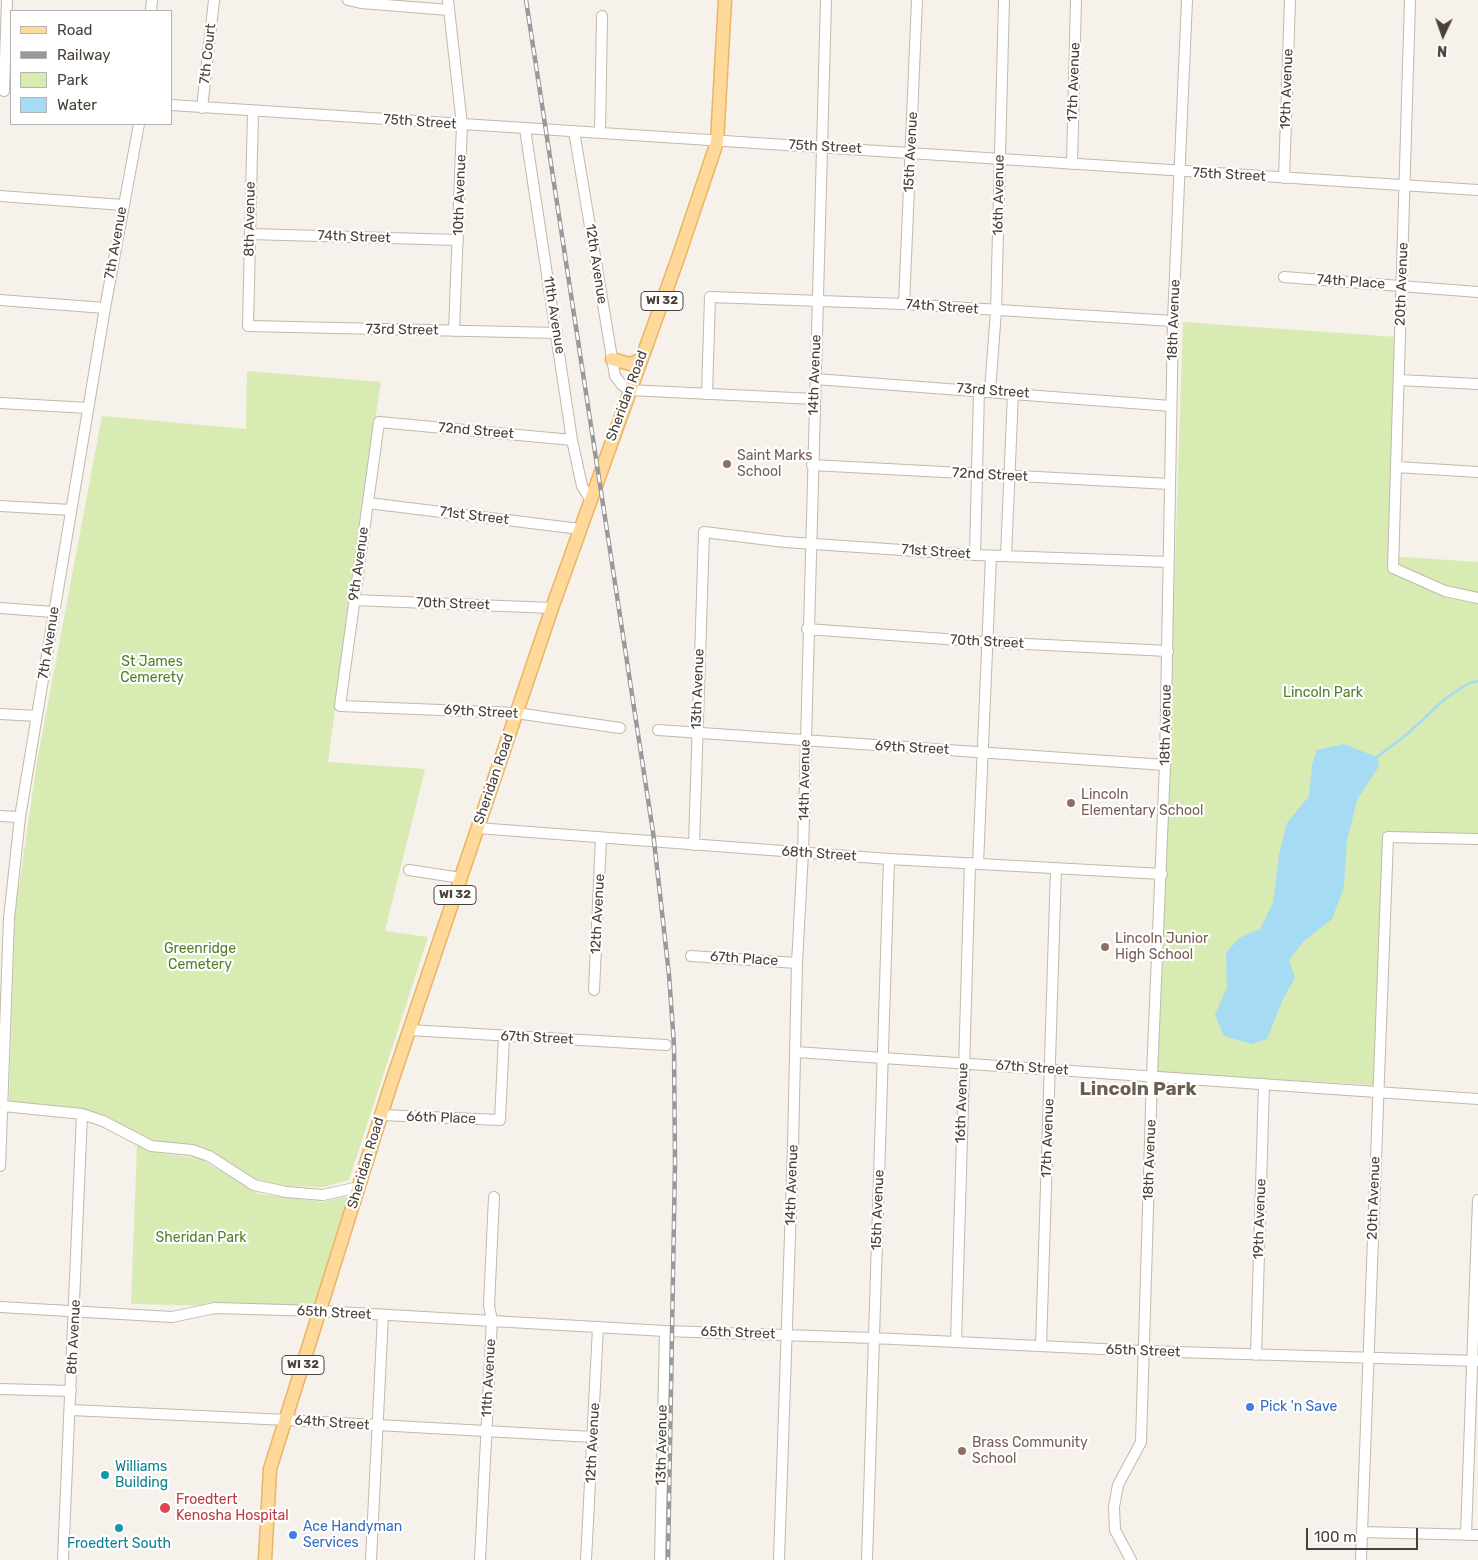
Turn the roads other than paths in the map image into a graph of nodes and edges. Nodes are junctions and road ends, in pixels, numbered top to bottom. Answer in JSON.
{"nodes":[{"id":1,"x":7,"y":0,"type":"edge"},
{"id":2,"x":214,"y":0,"type":"edge"},
{"id":3,"x":348,"y":0,"type":"edge"},
{"id":4,"x":725,"y":0,"type":"edge"},
{"id":5,"x":826,"y":0,"type":"edge"},
{"id":6,"x":917,"y":0,"type":"edge"},
{"id":7,"x":1004,"y":0,"type":"edge"},
{"id":8,"x":1076,"y":0,"type":"edge"},
{"id":9,"x":1187,"y":0,"type":"edge"},
{"id":10,"x":1290,"y":0,"type":"edge"},
{"id":11,"x":1410,"y":0,"type":"edge"},
{"id":12,"x":449,"y":5,"type":"edge"},
{"id":13,"x":602,"y":16,"type":"dead end"},
{"id":14,"x":5,"y":91,"type":"edge"},
{"id":15,"x":172,"y":105,"type":"edge"},
{"id":16,"x":202,"y":108,"type":"junction"},
{"id":17,"x":253,"y":111,"type":"junction"},
{"id":18,"x":139,"y":125,"type":"edge"},
{"id":19,"x":462,"y":125,"type":"junction"},
{"id":20,"x":525,"y":129,"type":"junction"},
{"id":21,"x":574,"y":131,"type":"junction"},
{"id":22,"x":600,"y":133,"type":"junction"},
{"id":23,"x":717,"y":142,"type":"junction"},
{"id":24,"x":821,"y":146,"type":"junction"},
{"id":25,"x":911,"y":153,"type":"junction"},
{"id":26,"x":1000,"y":159,"type":"junction"},
{"id":27,"x":1072,"y":164,"type":"junction"},
{"id":28,"x":1180,"y":172,"type":"junction"},
{"id":29,"x":1284,"y":178,"type":"junction"},
{"id":30,"x":1406,"y":186,"type":"junction"},
{"id":31,"x":1478,"y":190,"type":"edge"},
{"id":32,"x":0,"y":196,"type":"edge"},
{"id":33,"x":123,"y":205,"type":"junction"},
{"id":34,"x":250,"y":234,"type":"junction"},
{"id":35,"x":458,"y":240,"type":"junction"},
{"id":36,"x":1284,"y":277,"type":"dead end"},
{"id":37,"x":1403,"y":286,"type":"junction"},
{"id":38,"x":1478,"y":292,"type":"edge"},
{"id":39,"x":0,"y":300,"type":"edge"},
{"id":40,"x":818,"y":302,"type":"junction"},
{"id":41,"x":904,"y":304,"type":"junction"},
{"id":42,"x":105,"y":308,"type":"junction"},
{"id":43,"x":996,"y":311,"type":"junction"},
{"id":44,"x":1173,"y":321,"type":"junction"},
{"id":45,"x":248,"y":326,"type":"joint"},
{"id":46,"x":454,"y":331,"type":"junction"},
{"id":47,"x":557,"y":333,"type":"junction"},
{"id":48,"x":612,"y":359,"type":"junction"},
{"id":49,"x":640,"y":360,"type":"junction"},
{"id":50,"x":815,"y":379,"type":"junction"},
{"id":51,"x":1399,"y":380,"type":"junction"},
{"id":52,"x":1478,"y":384,"type":"edge"},
{"id":53,"x":629,"y":390,"type":"junction"},
{"id":54,"x":980,"y":390,"type":"junction"},
{"id":55,"x":990,"y":391,"type":"junction"},
{"id":56,"x":1013,"y":393,"type":"junction"},
{"id":57,"x":707,"y":394,"type":"junction"},
{"id":58,"x":814,"y":399,"type":"junction"},
{"id":59,"x":0,"y":403,"type":"edge"},
{"id":60,"x":1171,"y":406,"type":"junction"},
{"id":61,"x":88,"y":408,"type":"junction"},
{"id":62,"x":379,"y":422,"type":"joint"},
{"id":63,"x":572,"y":440,"type":"junction"},
{"id":64,"x":812,"y":465,"type":"junction"},
{"id":65,"x":1397,"y":467,"type":"junction"},
{"id":66,"x":1478,"y":472,"type":"edge"},
{"id":67,"x":976,"y":474,"type":"junction"},
{"id":68,"x":1009,"y":476,"type":"junction"},
{"id":69,"x":1168,"y":484,"type":"junction"},
{"id":70,"x":590,"y":499,"type":"junction"},
{"id":71,"x":368,"y":503,"type":"junction"},
{"id":72,"x":0,"y":506,"type":"edge"},
{"id":73,"x":71,"y":510,"type":"junction"},
{"id":74,"x":580,"y":529,"type":"junction"},
{"id":75,"x":704,"y":532,"type":"joint"},
{"id":76,"x":810,"y":544,"type":"junction"},
{"id":77,"x":975,"y":555,"type":"junction"},
{"id":78,"x":991,"y":556,"type":"junction"},
{"id":79,"x":1006,"y":556,"type":"junction"},
{"id":80,"x":1168,"y":562,"type":"junction"},
{"id":81,"x":1478,"y":598,"type":"edge"},
{"id":82,"x":354,"y":600,"type":"junction"},
{"id":83,"x":0,"y":608,"type":"edge"},
{"id":84,"x":552,"y":608,"type":"junction"},
{"id":85,"x":53,"y":612,"type":"junction"},
{"id":86,"x":808,"y":629,"type":"junction"},
{"id":87,"x":986,"y":642,"type":"junction"},
{"id":88,"x":1168,"y":651,"type":"junction"},
{"id":89,"x":340,"y":706,"type":"joint"},
{"id":90,"x":516,"y":713,"type":"junction"},
{"id":91,"x":0,"y":714,"type":"edge"},
{"id":92,"x":37,"y":716,"type":"junction"},
{"id":93,"x":620,"y":728,"type":"dead end"},
{"id":94,"x":658,"y":730,"type":"dead end"},
{"id":95,"x":696,"y":733,"type":"junction"},
{"id":96,"x":806,"y":742,"type":"junction"},
{"id":97,"x":984,"y":753,"type":"junction"},
{"id":98,"x":1165,"y":765,"type":"junction"},
{"id":99,"x":0,"y":816,"type":"edge"},
{"id":100,"x":20,"y":817,"type":"junction"},
{"id":101,"x":477,"y":828,"type":"junction"},
{"id":102,"x":601,"y":839,"type":"junction"},
{"id":103,"x":1478,"y":839,"type":"edge"},
{"id":104,"x":694,"y":845,"type":"junction"},
{"id":105,"x":803,"y":852,"type":"junction"},
{"id":106,"x":889,"y":859,"type":"junction"},
{"id":107,"x":974,"y":864,"type":"junction"},
{"id":108,"x":1056,"y":869,"type":"junction"},
{"id":109,"x":409,"y":870,"type":"dead end"},
{"id":110,"x":1162,"y":874,"type":"junction"},
{"id":111,"x":461,"y":878,"type":"junction"},
{"id":112,"x":5,"y":919,"type":"edge"},
{"id":113,"x":691,"y":956,"type":"dead end"},
{"id":114,"x":797,"y":963,"type":"junction"},
{"id":115,"x":594,"y":990,"type":"dead end"},
{"id":116,"x":409,"y":1030,"type":"junction"},
{"id":117,"x":504,"y":1036,"type":"junction"},
{"id":118,"x":666,"y":1045,"type":"dead end"},
{"id":119,"x":796,"y":1052,"type":"junction"},
{"id":120,"x":883,"y":1058,"type":"junction"},
{"id":121,"x":963,"y":1064,"type":"junction"},
{"id":122,"x":1050,"y":1070,"type":"junction"},
{"id":123,"x":1152,"y":1076,"type":"junction"},
{"id":124,"x":1264,"y":1084,"type":"junction"},
{"id":125,"x":1377,"y":1092,"type":"junction"},
{"id":126,"x":1478,"y":1099,"type":"edge"},
{"id":127,"x":2,"y":1106,"type":"junction"},
{"id":128,"x":82,"y":1114,"type":"junction"},
{"id":129,"x":381,"y":1115,"type":"junction"},
{"id":130,"x":0,"y":1166,"type":"edge"},
{"id":131,"x":359,"y":1187,"type":"junction"},
{"id":132,"x":494,"y":1197,"type":"dead end"},
{"id":133,"x":1478,"y":1200,"type":"edge"},
{"id":134,"x":0,"y":1307,"type":"edge"},
{"id":135,"x":320,"y":1311,"type":"junction"},
{"id":136,"x":75,"y":1313,"type":"junction"},
{"id":137,"x":384,"y":1315,"type":"junction"},
{"id":138,"x":492,"y":1320,"type":"junction"},
{"id":139,"x":598,"y":1327,"type":"junction"},
{"id":140,"x":664,"y":1331,"type":"junction"},
{"id":141,"x":788,"y":1335,"type":"junction"},
{"id":142,"x":873,"y":1338,"type":"junction"},
{"id":143,"x":956,"y":1342,"type":"junction"},
{"id":144,"x":1041,"y":1346,"type":"junction"},
{"id":145,"x":1143,"y":1351,"type":"junction"},
{"id":146,"x":1256,"y":1355,"type":"junction"},
{"id":147,"x":1368,"y":1359,"type":"junction"},
{"id":148,"x":1475,"y":1361,"type":"edge"},
{"id":149,"x":0,"y":1389,"type":"edge"},
{"id":150,"x":72,"y":1391,"type":"junction"},
{"id":151,"x":70,"y":1410,"type":"junction"},
{"id":152,"x":287,"y":1420,"type":"junction"},
{"id":153,"x":378,"y":1426,"type":"junction"},
{"id":154,"x":486,"y":1431,"type":"junction"},
{"id":155,"x":593,"y":1437,"type":"junction"},
{"id":156,"x":1362,"y":1532,"type":"junction"},
{"id":157,"x":1466,"y":1535,"type":"junction"},
{"id":158,"x":1478,"y":1535,"type":"edge"},
{"id":159,"x":63,"y":1560,"type":"edge"},
{"id":160,"x":265,"y":1560,"type":"edge"},
{"id":161,"x":371,"y":1560,"type":"edge"},
{"id":162,"x":480,"y":1560,"type":"edge"},
{"id":163,"x":586,"y":1560,"type":"edge"},
{"id":164,"x":660,"y":1560,"type":"edge"},
{"id":165,"x":780,"y":1560,"type":"edge"},
{"id":166,"x":867,"y":1560,"type":"edge"},
{"id":167,"x":1131,"y":1560,"type":"edge"},
{"id":168,"x":1361,"y":1560,"type":"edge"}],
"edges":[{"from":1,"to":14,"type":"street"},
{"from":2,"to":16,"type":"street","name":"7th Court"},
{"from":3,"to":12,"type":"street"},
{"from":4,"to":23,"type":"main road","name":"Sheridan Road","number":"WI 32"},
{"from":5,"to":24,"type":"street","name":"14th Avenue"},
{"from":6,"to":25,"type":"street","name":"15th Avenue"},
{"from":7,"to":26,"type":"street","name":"16th Avenue"},
{"from":8,"to":27,"type":"street","name":"17th Avenue"},
{"from":9,"to":28,"type":"street","name":"18th Avenue"},
{"from":10,"to":29,"type":"street","name":"19th Avenue"},
{"from":11,"to":30,"type":"street","name":"20th Avenue"},
{"from":12,"to":19,"type":"street","name":"10th Avenue"},
{"from":13,"to":22,"type":"street"},
{"from":15,"to":16,"type":"street","name":"75th Street"},
{"from":16,"to":17,"type":"street","name":"75th Street"},
{"from":17,"to":19,"type":"street","name":"75th Street"},
{"from":17,"to":34,"type":"street","name":"8th Avenue"},
{"from":18,"to":33,"type":"street","name":"7th Avenue"},
{"from":19,"to":20,"type":"street","name":"75th Street"},
{"from":19,"to":35,"type":"street","name":"10th Avenue"},
{"from":20,"to":21,"type":"street","name":"75th Street"},
{"from":20,"to":47,"type":"street","name":"11th Avenue"},
{"from":21,"to":22,"type":"street","name":"75th Street"},
{"from":21,"to":48,"type":"street","name":"12th Avenue"},
{"from":22,"to":23,"type":"street","name":"75th Street"},
{"from":23,"to":24,"type":"street","name":"75th Street"},
{"from":23,"to":49,"type":"main road","name":"Sheridan Road","number":"WI 32"},
{"from":24,"to":25,"type":"street","name":"75th Street"},
{"from":24,"to":40,"type":"street","name":"14th Avenue"},
{"from":25,"to":26,"type":"street","name":"75th Street"},
{"from":25,"to":41,"type":"street","name":"15th Avenue"},
{"from":26,"to":27,"type":"street","name":"75th Street"},
{"from":26,"to":43,"type":"street","name":"16th Avenue"},
{"from":27,"to":28,"type":"street","name":"75th Street"},
{"from":28,"to":29,"type":"street","name":"75th Street"},
{"from":28,"to":44,"type":"street","name":"18th Avenue"},
{"from":29,"to":30,"type":"street","name":"75th Street"},
{"from":30,"to":31,"type":"street","name":"75th Street"},
{"from":30,"to":37,"type":"street","name":"20th Avenue"},
{"from":32,"to":33,"type":"street"},
{"from":33,"to":42,"type":"street","name":"7th Avenue"},
{"from":34,"to":35,"type":"street","name":"74th Street"},
{"from":34,"to":45,"type":"street","name":"8th Avenue"},
{"from":35,"to":46,"type":"street","name":"10th Avenue"},
{"from":36,"to":37,"type":"street","name":"74th Place"},
{"from":37,"to":38,"type":"street","name":"74th Place"},
{"from":37,"to":51,"type":"street","name":"20th Avenue"},
{"from":39,"to":42,"type":"street"},
{"from":40,"to":41,"type":"street","name":"74th Street"},
{"from":40,"to":50,"type":"street","name":"14th Avenue"},
{"from":40,"to":57,"type":"street","name":"74th Street"},
{"from":41,"to":43,"type":"street","name":"74th Street"},
{"from":42,"to":61,"type":"street","name":"7th Avenue"},
{"from":43,"to":44,"type":"street","name":"74th Street"},
{"from":43,"to":55,"type":"street","name":"16th Avenue"},
{"from":44,"to":60,"type":"street","name":"18th Avenue"},
{"from":45,"to":46,"type":"street","name":"73rd Street"},
{"from":46,"to":47,"type":"street","name":"73rd Street"},
{"from":47,"to":63,"type":"street","name":"11th Avenue"},
{"from":48,"to":49,"type":"main road"},
{"from":48,"to":53,"type":"street","name":"12th Avenue"},
{"from":49,"to":53,"type":"main road","name":"Sheridan Road","number":"WI 32"},
{"from":50,"to":54,"type":"street","name":"73rd Street"},
{"from":50,"to":58,"type":"street","name":"14th Avenue"},
{"from":51,"to":52,"type":"street"},
{"from":51,"to":65,"type":"street","name":"20th Avenue"},
{"from":53,"to":57,"type":"street"},
{"from":53,"to":70,"type":"main road","name":"Sheridan Road","number":"WI 32"},
{"from":54,"to":55,"type":"street","name":"73rd Street"},
{"from":54,"to":67,"type":"street"},
{"from":55,"to":56,"type":"street","name":"73rd Street"},
{"from":56,"to":60,"type":"street","name":"73rd Street"},
{"from":56,"to":68,"type":"street"},
{"from":57,"to":58,"type":"street"},
{"from":58,"to":64,"type":"street","name":"14th Avenue"},
{"from":59,"to":61,"type":"street"},
{"from":60,"to":69,"type":"street","name":"18th Avenue"},
{"from":61,"to":73,"type":"street","name":"7th Avenue"},
{"from":62,"to":63,"type":"street","name":"72nd Street"},
{"from":62,"to":71,"type":"street","name":"9th Avenue"},
{"from":63,"to":70,"type":"street","name":"11th Avenue"},
{"from":64,"to":67,"type":"street","name":"72nd Street"},
{"from":64,"to":76,"type":"street","name":"14th Avenue"},
{"from":65,"to":66,"type":"street"},
{"from":65,"to":81,"type":"street","name":"20th Avenue"},
{"from":67,"to":68,"type":"street","name":"72nd Street"},
{"from":67,"to":77,"type":"street"},
{"from":68,"to":69,"type":"street","name":"72nd Street"},
{"from":68,"to":79,"type":"street"},
{"from":69,"to":80,"type":"street","name":"18th Avenue"},
{"from":70,"to":74,"type":"main road","name":"Sheridan Road","number":"WI 32"},
{"from":71,"to":74,"type":"street","name":"71st Street"},
{"from":71,"to":82,"type":"street","name":"9th Avenue"},
{"from":72,"to":73,"type":"street"},
{"from":73,"to":85,"type":"street","name":"7th Avenue"},
{"from":74,"to":84,"type":"main road","name":"Sheridan Road","number":"WI 32"},
{"from":75,"to":76,"type":"street","name":"71st Street"},
{"from":75,"to":95,"type":"street","name":"13th Avenue"},
{"from":76,"to":77,"type":"street","name":"71st Street"},
{"from":76,"to":86,"type":"street","name":"14th Avenue"},
{"from":77,"to":78,"type":"street","name":"71st Street"},
{"from":78,"to":79,"type":"street","name":"71st Street"},
{"from":78,"to":87,"type":"street","name":"16th Avenue"},
{"from":79,"to":80,"type":"street","name":"71st Street"},
{"from":80,"to":88,"type":"street","name":"18th Avenue"},
{"from":82,"to":84,"type":"street","name":"70th Street"},
{"from":82,"to":89,"type":"street","name":"9th Avenue"},
{"from":83,"to":85,"type":"street"},
{"from":84,"to":90,"type":"main road","name":"Sheridan Road","number":"WI 32"},
{"from":85,"to":92,"type":"street","name":"7th Avenue"},
{"from":86,"to":87,"type":"street","name":"70th Street"},
{"from":86,"to":96,"type":"street","name":"14th Avenue"},
{"from":87,"to":88,"type":"street","name":"70th Street"},
{"from":87,"to":97,"type":"street","name":"16th Avenue"},
{"from":88,"to":98,"type":"street","name":"18th Avenue"},
{"from":89,"to":90,"type":"street","name":"69th Street"},
{"from":90,"to":93,"type":"street","name":"69th Street"},
{"from":90,"to":101,"type":"main road","name":"Sheridan Road","number":"WI 32"},
{"from":91,"to":92,"type":"street"},
{"from":92,"to":100,"type":"street","name":"7th Avenue"},
{"from":94,"to":95,"type":"street","name":"69th Street"},
{"from":95,"to":96,"type":"street","name":"69th Street"},
{"from":95,"to":104,"type":"street","name":"13th Avenue"},
{"from":96,"to":97,"type":"street","name":"69th Street"},
{"from":96,"to":105,"type":"street","name":"14th Avenue"},
{"from":97,"to":98,"type":"street","name":"69th Street"},
{"from":97,"to":107,"type":"street","name":"16th Avenue"},
{"from":98,"to":110,"type":"street","name":"18th Avenue"},
{"from":99,"to":100,"type":"street"},
{"from":100,"to":112,"type":"street","name":"7th Avenue"},
{"from":101,"to":102,"type":"street","name":"68th Street"},
{"from":101,"to":111,"type":"main road","name":"Sheridan Road","number":"WI 32"},
{"from":102,"to":104,"type":"street","name":"68th Street"},
{"from":102,"to":115,"type":"street","name":"12th Avenue"},
{"from":103,"to":125,"type":"street","name":"20th Avenue"},
{"from":104,"to":105,"type":"street","name":"68th Street"},
{"from":105,"to":106,"type":"street","name":"68th Street"},
{"from":105,"to":114,"type":"street","name":"14th Avenue"},
{"from":106,"to":107,"type":"street","name":"68th Street"},
{"from":106,"to":120,"type":"street","name":"15th Avenue"},
{"from":107,"to":108,"type":"street","name":"68th Street"},
{"from":107,"to":121,"type":"street","name":"16th Avenue"},
{"from":108,"to":110,"type":"street","name":"68th Street"},
{"from":108,"to":122,"type":"street","name":"17th Avenue"},
{"from":109,"to":111,"type":"street"},
{"from":110,"to":123,"type":"street","name":"18th Avenue"},
{"from":111,"to":116,"type":"main road","name":"Sheridan Road","number":"WI 32"},
{"from":112,"to":127,"type":"street","name":"7th Avenue"},
{"from":113,"to":114,"type":"street","name":"67th Place"},
{"from":114,"to":119,"type":"street","name":"14th Avenue"},
{"from":116,"to":117,"type":"street","name":"67th Street"},
{"from":116,"to":129,"type":"main road","name":"Sheridan Road","number":"WI 32"},
{"from":117,"to":118,"type":"street","name":"67th Street"},
{"from":117,"to":129,"type":"street","name":"66th Place"},
{"from":119,"to":120,"type":"street","name":"67th Street"},
{"from":119,"to":141,"type":"street","name":"14th Avenue"},
{"from":120,"to":121,"type":"street","name":"67th Street"},
{"from":120,"to":142,"type":"street","name":"15th Avenue"},
{"from":121,"to":122,"type":"street","name":"67th Street"},
{"from":121,"to":143,"type":"street","name":"16th Avenue"},
{"from":122,"to":123,"type":"street","name":"67th Street"},
{"from":122,"to":144,"type":"street","name":"17th Avenue"},
{"from":123,"to":124,"type":"street","name":"67th Street"},
{"from":123,"to":145,"type":"street","name":"18th Avenue"},
{"from":124,"to":125,"type":"street","name":"67th Street"},
{"from":124,"to":146,"type":"street","name":"19th Avenue"},
{"from":125,"to":126,"type":"street","name":"67th Street"},
{"from":125,"to":147,"type":"street","name":"20th Avenue"},
{"from":127,"to":128,"type":"street"},
{"from":127,"to":130,"type":"street","name":"7th Avenue"},
{"from":128,"to":131,"type":"street"},
{"from":128,"to":136,"type":"street","name":"8th Avenue"},
{"from":129,"to":131,"type":"main road","name":"Sheridan Road","number":"WI 32"},
{"from":131,"to":135,"type":"main road","name":"Sheridan Road","number":"WI 32"},
{"from":132,"to":138,"type":"street","name":"11th Avenue"},
{"from":133,"to":148,"type":"street"},
{"from":134,"to":136,"type":"street","name":"65th Street"},
{"from":135,"to":136,"type":"street","name":"65th Street"},
{"from":135,"to":137,"type":"street","name":"65th Street"},
{"from":135,"to":152,"type":"main road","name":"Sheridan Road","number":"WI 32"},
{"from":136,"to":150,"type":"street","name":"8th Avenue"},
{"from":137,"to":138,"type":"street","name":"65th Street"},
{"from":137,"to":153,"type":"street"},
{"from":138,"to":139,"type":"street","name":"65th Street"},
{"from":138,"to":154,"type":"street","name":"11th Avenue"},
{"from":139,"to":140,"type":"street","name":"65th Street"},
{"from":139,"to":155,"type":"street","name":"12th Avenue"},
{"from":140,"to":141,"type":"street","name":"65th Street"},
{"from":140,"to":164,"type":"street","name":"13th Avenue"},
{"from":141,"to":142,"type":"street","name":"65th Street"},
{"from":141,"to":165,"type":"street","name":"14th Avenue"},
{"from":142,"to":143,"type":"street","name":"65th Street"},
{"from":142,"to":166,"type":"street","name":"15th Avenue"},
{"from":143,"to":144,"type":"street","name":"65th Street"},
{"from":144,"to":145,"type":"street","name":"65th Street"},
{"from":145,"to":146,"type":"street","name":"65th Street"},
{"from":145,"to":167,"type":"street","name":"18th Avenue"},
{"from":146,"to":147,"type":"street","name":"65th Street"},
{"from":147,"to":148,"type":"street","name":"65th Street"},
{"from":147,"to":156,"type":"street","name":"20th Avenue"},
{"from":148,"to":157,"type":"street"},
{"from":149,"to":150,"type":"street"},
{"from":150,"to":151,"type":"street","name":"8th Avenue"},
{"from":151,"to":152,"type":"street","name":"64th Street"},
{"from":151,"to":159,"type":"street","name":"8th Avenue"},
{"from":152,"to":153,"type":"street","name":"64th Street"},
{"from":152,"to":160,"type":"main road","name":"Sheridan Road","number":"WI 32"},
{"from":153,"to":154,"type":"street","name":"64th Street"},
{"from":153,"to":161,"type":"street"},
{"from":154,"to":155,"type":"street","name":"64th Street"},
{"from":154,"to":162,"type":"street","name":"11th Avenue"},
{"from":155,"to":163,"type":"street","name":"12th Avenue"},
{"from":156,"to":157,"type":"street"},
{"from":156,"to":168,"type":"street","name":"20th Avenue"},
{"from":157,"to":158,"type":"street"}]}
